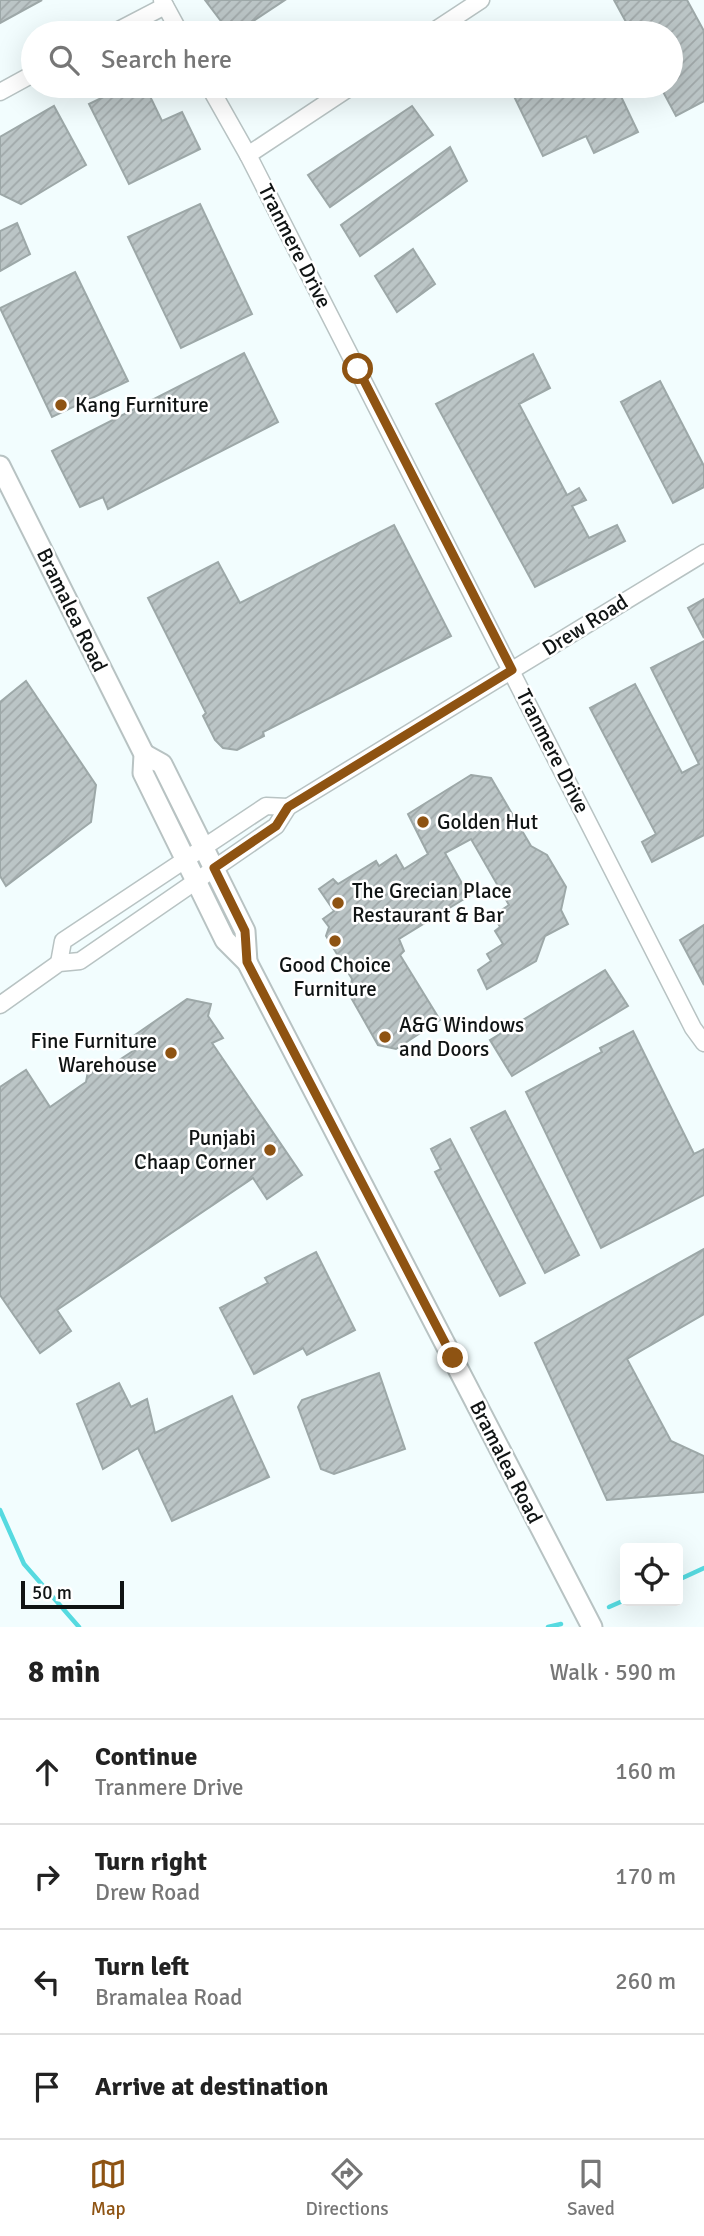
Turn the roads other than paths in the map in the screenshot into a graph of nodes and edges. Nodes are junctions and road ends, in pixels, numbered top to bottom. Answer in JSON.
{"nodes":[{"id":1,"x":481,"y":0,"type":"edge"},
{"id":2,"x":164,"y":3,"type":"edge"},
{"id":3,"x":133,"y":21,"type":"edge"},
{"id":4,"x":174,"y":21,"type":"edge"},
{"id":5,"x":449,"y":21,"type":"edge"},
{"id":6,"x":21,"y":81,"type":"edge"},
{"id":7,"x":0,"y":92,"type":"edge"},
{"id":8,"x":216,"y":98,"type":"edge"},
{"id":9,"x":334,"y":98,"type":"edge"},
{"id":10,"x":248,"y":155,"type":"junction"},
{"id":11,"x":0,"y":466,"type":"edge"},
{"id":12,"x":704,"y":553,"type":"edge"},
{"id":13,"x":512,"y":670,"type":"junction"},
{"id":14,"x":144,"y":754,"type":"junction"},
{"id":15,"x":288,"y":807,"type":"junction"},
{"id":16,"x":203,"y":847,"type":"junction"},
{"id":17,"x":184,"y":860,"type":"junction"},
{"id":18,"x":214,"y":868,"type":"junction"},
{"id":19,"x":195,"y":881,"type":"junction"},
{"id":20,"x":247,"y":962,"type":"junction"},
{"id":21,"x":59,"y":963,"type":"junction"},
{"id":22,"x":0,"y":1005,"type":"edge"},
{"id":23,"x":704,"y":1043,"type":"edge"},
{"id":24,"x":592,"y":1627,"type":"edge"}],
"edges":[{"from":1,"to":5,"type":"street"},
{"from":2,"to":3,"type":"street"},
{"from":2,"to":4,"type":"street"},
{"from":6,"to":7,"type":"street"},
{"from":8,"to":10,"type":"street","name":"Tranmere Drive"},
{"from":9,"to":10,"type":"street"},
{"from":10,"to":13,"type":"street","name":"Tranmere Drive"},
{"from":11,"to":14,"type":"main road","name":"Bramalea Road"},
{"from":12,"to":13,"type":"street","name":"Drew Road"},
{"from":13,"to":15,"type":"street","name":"Drew Road"},
{"from":13,"to":23,"type":"street","name":"Tranmere Drive"},
{"from":14,"to":16,"type":"main road","name":"Bramalea Road"},
{"from":14,"to":17,"type":"main road","name":"Bramalea Road"},
{"from":15,"to":16,"type":"street","name":"Drew Road"},
{"from":15,"to":18,"type":"street","name":"Drew Road"},
{"from":16,"to":17,"type":"street","name":"Drew Road"},
{"from":16,"to":18,"type":"main road","name":"Bramalea Road"},
{"from":17,"to":19,"type":"main road","name":"Bramalea Road"},
{"from":17,"to":21,"type":"street","name":"Drew Road"},
{"from":18,"to":19,"type":"street","name":"Drew Road"},
{"from":18,"to":20,"type":"main road","name":"Bramalea Road"},
{"from":19,"to":20,"type":"main road","name":"Bramalea Road"},
{"from":19,"to":21,"type":"street","name":"Drew Road"},
{"from":20,"to":24,"type":"main road","name":"Bramalea Road"},
{"from":21,"to":22,"type":"street","name":"Drew Road"}]}
